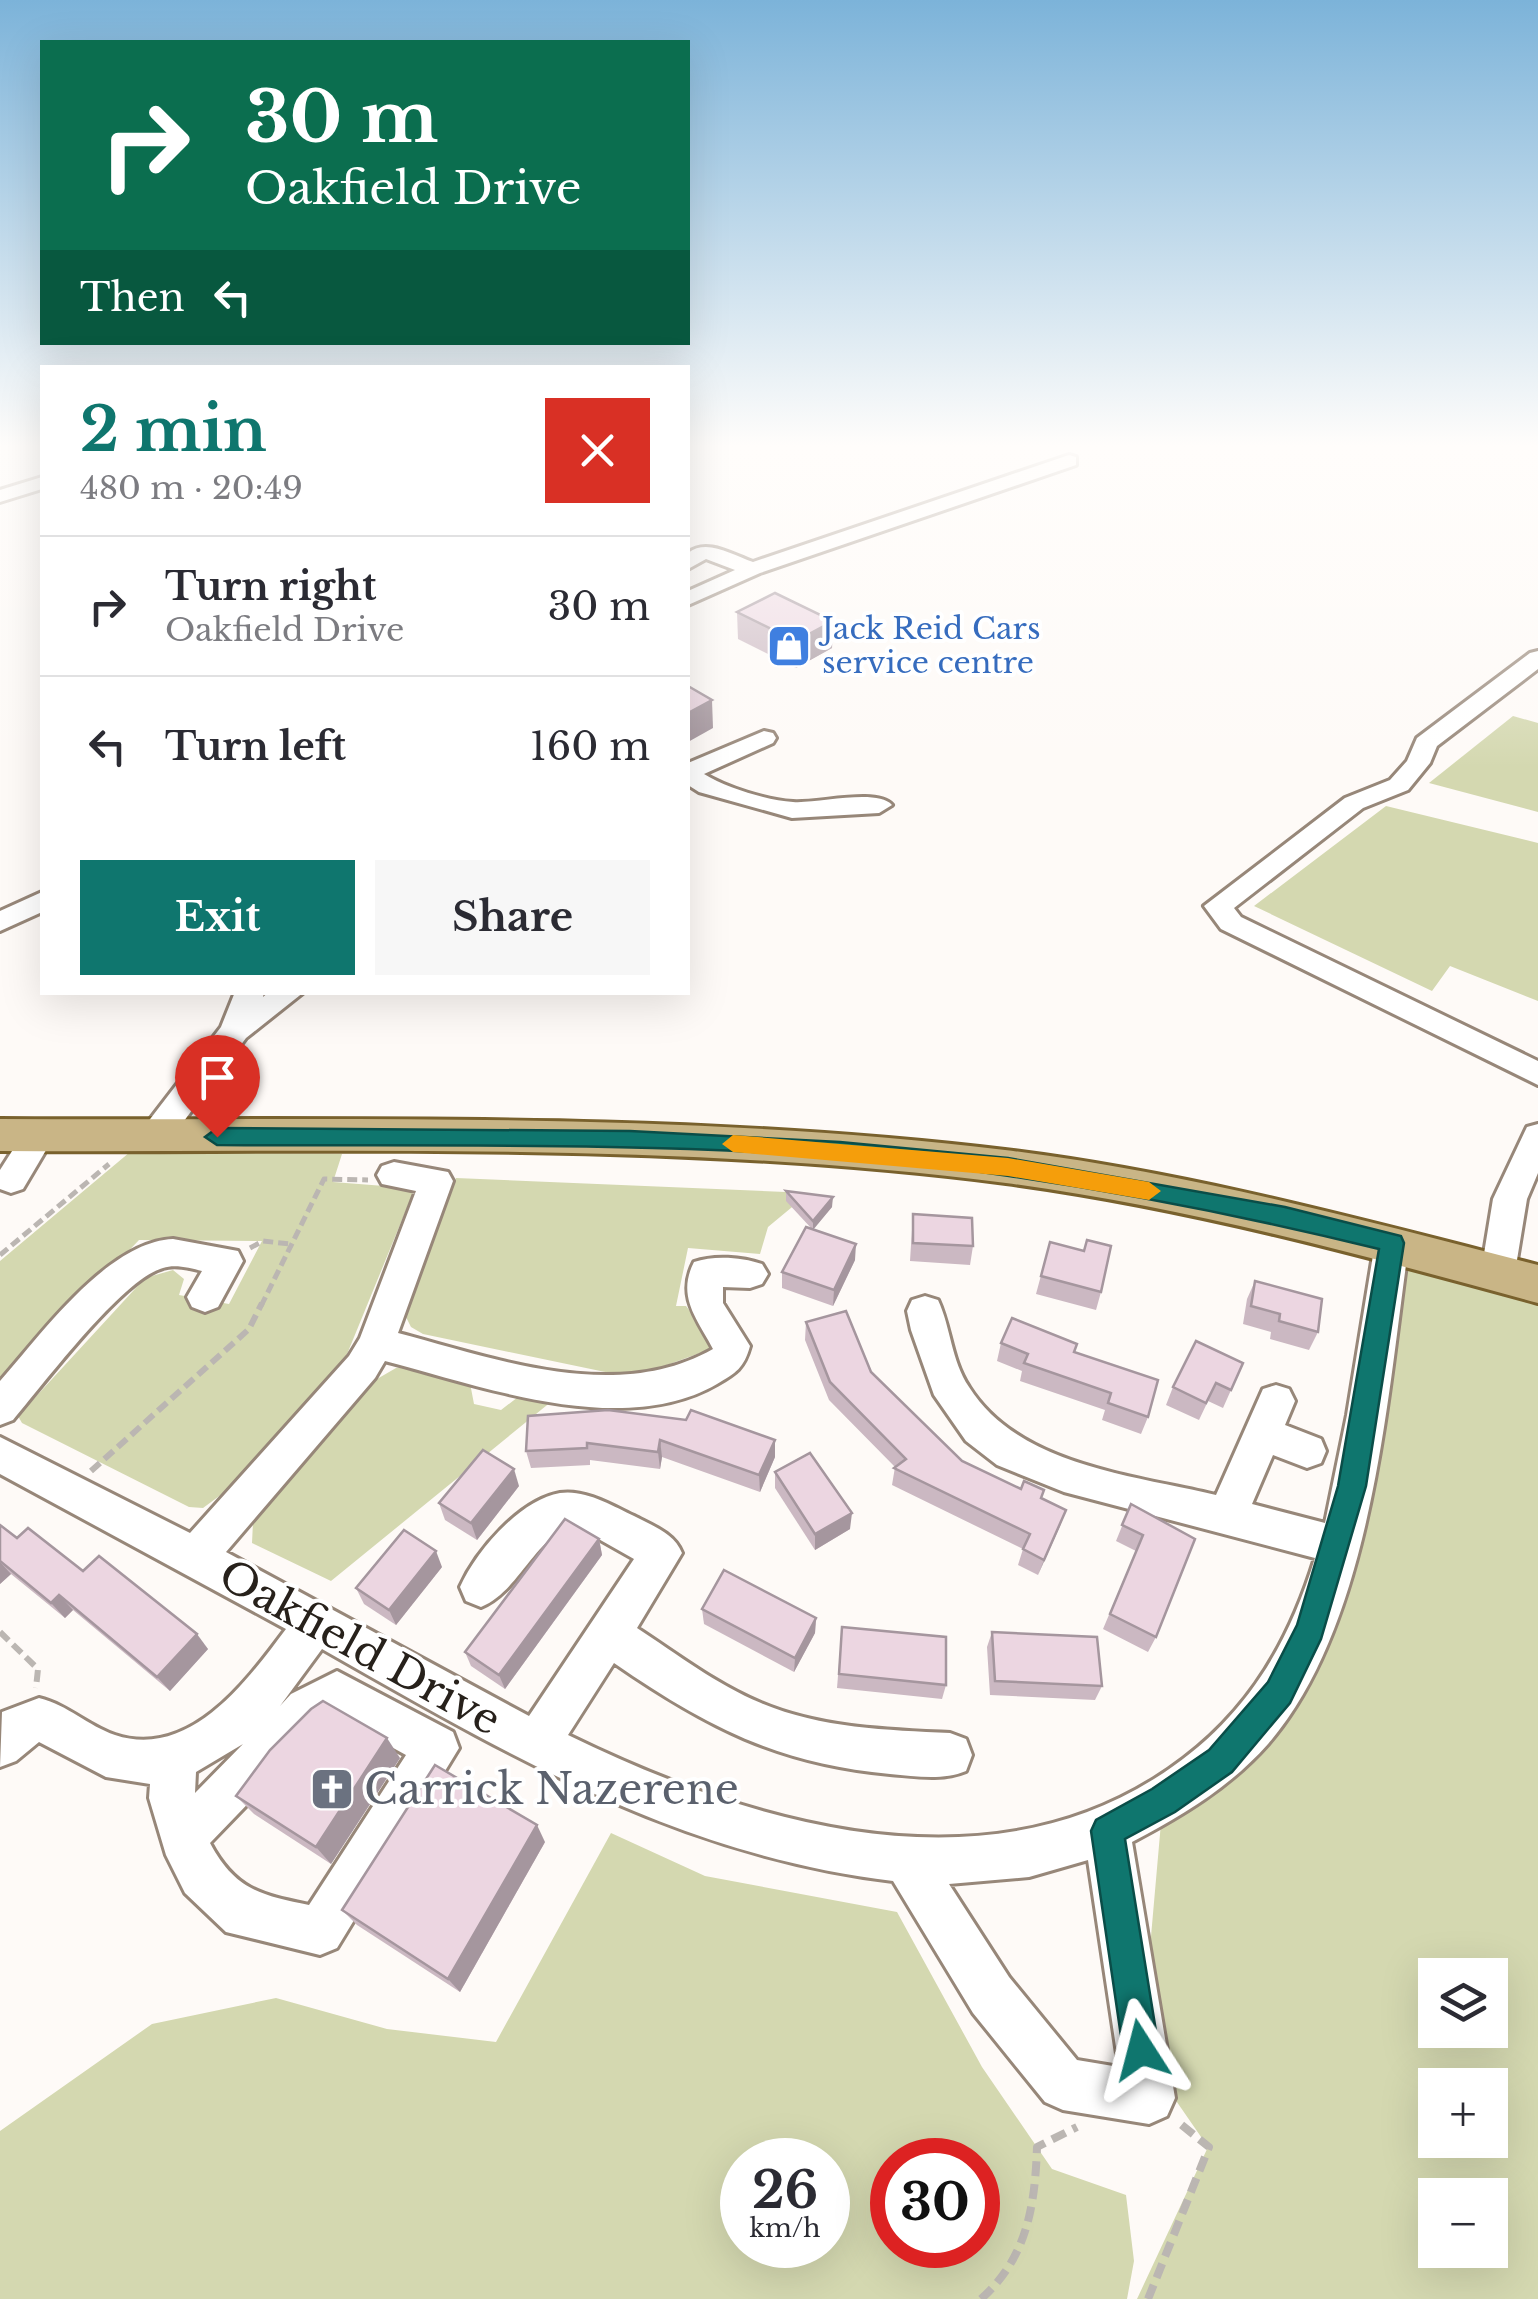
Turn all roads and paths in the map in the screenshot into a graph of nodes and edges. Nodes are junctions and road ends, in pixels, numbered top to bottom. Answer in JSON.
{"nodes":[{"id":1,"x":709,"y":553,"type":"edge"},
{"id":2,"x":799,"y":553,"type":"edge"},
{"id":3,"x":753,"y":569,"type":"junction"},
{"id":4,"x":690,"y":598,"type":"edge"},
{"id":5,"x":1538,"y":658,"type":"edge"},
{"id":6,"x":764,"y":738,"type":"dead end"},
{"id":7,"x":690,"y":773,"type":"edge"},
{"id":8,"x":690,"y":775,"type":"edge"},
{"id":9,"x":879,"y":805,"type":"dead end"},
{"id":10,"x":40,"y":903,"type":"edge"},
{"id":11,"x":0,"y":922,"type":"edge"},
{"id":12,"x":249,"y":995,"type":"edge"},
{"id":13,"x":286,"y":995,"type":"edge"},
{"id":14,"x":234,"y":1032,"type":"junction"},
{"id":15,"x":1538,"y":1074,"type":"edge"},
{"id":16,"x":20,"y":1135,"type":"edge"},
{"id":17,"x":148,"y":1136,"type":"junction"},
{"id":18,"x":1538,"y":1136,"type":"edge"},
{"id":19,"x":394,"y":1175,"type":"joint"},
{"id":20,"x":11,"y":1180,"type":"dead end"},
{"id":21,"x":1392,"y":1243,"type":"junction"},
{"id":22,"x":290,"y":1244,"type":"junction"},
{"id":23,"x":0,"y":1255,"type":"edge"},
{"id":24,"x":226,"y":1261,"type":"junction"},
{"id":25,"x":750,"y":1274,"type":"dead end"},
{"id":26,"x":1518,"y":1278,"type":"edge"},
{"id":27,"x":205,"y":1297,"type":"dead end"},
{"id":28,"x":924,"y":1312,"type":"dead end"},
{"id":29,"x":376,"y":1344,"type":"junction"},
{"id":30,"x":0,"y":1408,"type":"edge"},
{"id":31,"x":1307,"y":1451,"type":"dead end"},
{"id":32,"x":0,"y":1454,"type":"edge"},
{"id":33,"x":69,"y":1490,"type":"junction"},
{"id":34,"x":1227,"y":1517,"type":"junction"},
{"id":35,"x":1338,"y":1545,"type":"junction"},
{"id":36,"x":196,"y":1557,"type":"junction"},
{"id":37,"x":481,"y":1587,"type":"dead end"},
{"id":38,"x":315,"y":1622,"type":"junction"},
{"id":39,"x":0,"y":1632,"type":"edge"},
{"id":40,"x":607,"y":1633,"type":"junction"},
{"id":41,"x":16,"y":1733,"type":"edge"},
{"id":42,"x":536,"y":1744,"type":"junction"},
{"id":43,"x":950,"y":1755,"type":"dead end"},
{"id":44,"x":174,"y":1756,"type":"junction"},
{"id":45,"x":1108,"y":1831,"type":"junction"},
{"id":46,"x":182,"y":1840,"type":"junction"},
{"id":47,"x":906,"y":1859,"type":"junction"},
{"id":48,"x":1100,"y":2090,"type":"junction"},
{"id":49,"x":1149,"y":2098,"type":"junction"},
{"id":50,"x":981,"y":2299,"type":"edge"},
{"id":51,"x":1148,"y":2299,"type":"edge"}],
"edges":[{"from":1,"to":3,"type":"street"},
{"from":2,"to":3,"type":"street"},
{"from":3,"to":4,"type":"street"},
{"from":5,"to":15,"type":"street"},
{"from":6,"to":7,"type":"street"},
{"from":8,"to":9,"type":"street"},
{"from":10,"to":11,"type":"street"},
{"from":12,"to":14,"type":"street"},
{"from":13,"to":14,"type":"street"},
{"from":14,"to":17,"type":"street"},
{"from":16,"to":17,"type":"main road"},
{"from":16,"to":20,"type":"street"},
{"from":17,"to":21,"type":"main road"},
{"from":17,"to":23,"type":"path"},
{"from":18,"to":26,"type":"street"},
{"from":19,"to":22,"type":"path"},
{"from":19,"to":29,"type":"street"},
{"from":21,"to":26,"type":"main road"},
{"from":21,"to":35,"type":"street","name":"Oakfield Drive"},
{"from":22,"to":24,"type":"path"},
{"from":22,"to":33,"type":"path"},
{"from":24,"to":27,"type":"street"},
{"from":24,"to":30,"type":"street"},
{"from":25,"to":29,"type":"street"},
{"from":28,"to":34,"type":"street"},
{"from":29,"to":36,"type":"street"},
{"from":31,"to":34,"type":"street"},
{"from":32,"to":33,"type":"street","name":"Oakfield Drive"},
{"from":33,"to":36,"type":"street","name":"Oakfield Drive"},
{"from":34,"to":35,"type":"street"},
{"from":35,"to":45,"type":"street","name":"Oakfield Drive"},
{"from":36,"to":38,"type":"street","name":"Oakfield Drive"},
{"from":37,"to":40,"type":"street"},
{"from":38,"to":42,"type":"street","name":"Oakfield Drive"},
{"from":38,"to":44,"type":"street"},
{"from":39,"to":41,"type":"path"},
{"from":40,"to":42,"type":"street"},
{"from":40,"to":43,"type":"street"},
{"from":41,"to":44,"type":"street"},
{"from":42,"to":47,"type":"street","name":"Oakfield Drive"},
{"from":44,"to":46,"type":"street"},
{"from":45,"to":47,"type":"street","name":"Oakfield Drive"},
{"from":45,"to":49,"type":"street"},
{"from":46,"to":46,"type":"street"},
{"from":47,"to":48,"type":"street"},
{"from":48,"to":49,"type":"street"},
{"from":48,"to":50,"type":"path"},
{"from":49,"to":51,"type":"path"}]}
